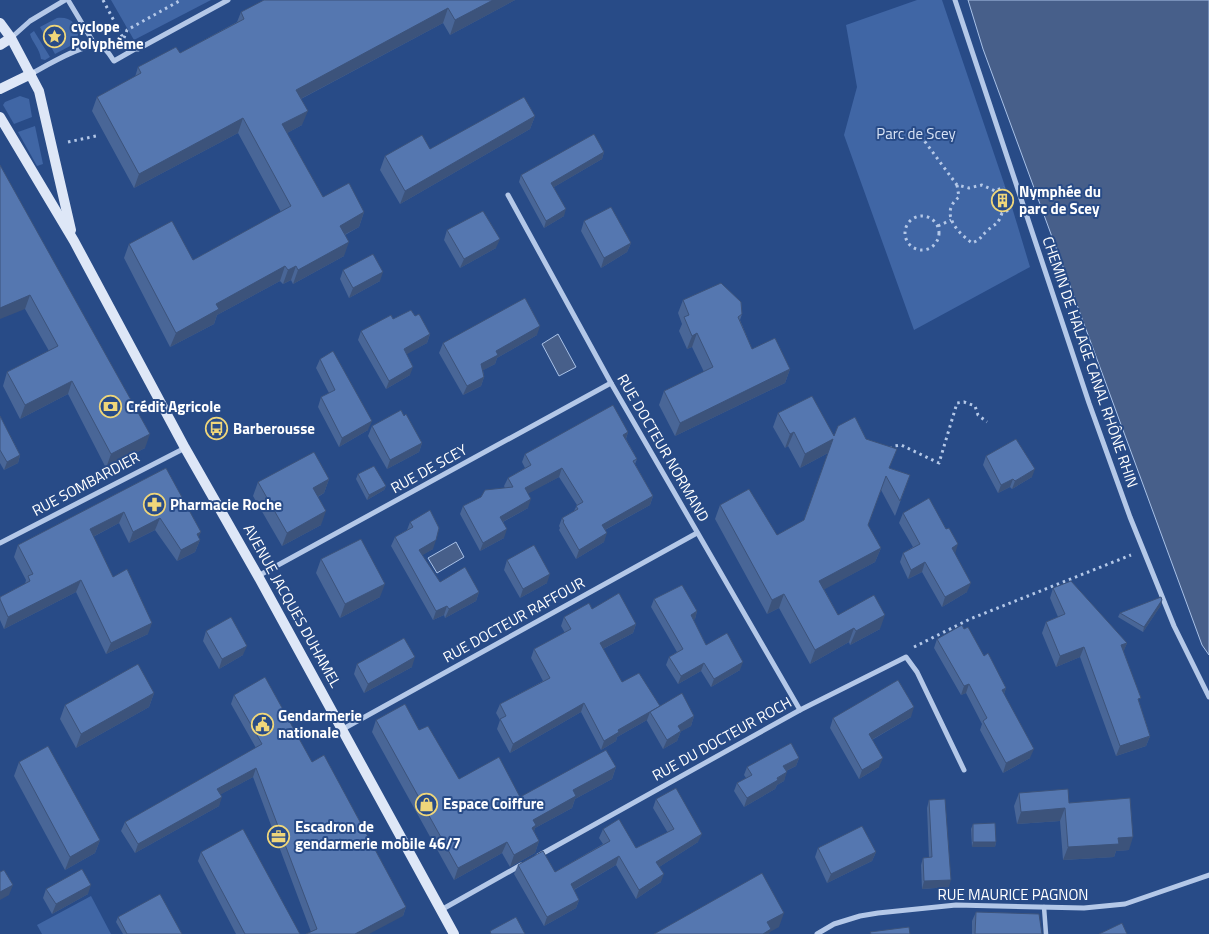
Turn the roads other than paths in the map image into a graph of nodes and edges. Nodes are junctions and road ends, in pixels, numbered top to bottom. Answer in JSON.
{"nodes":[{"id":1,"x":67,"y":0,"type":"edge"},
{"id":2,"x":228,"y":0,"type":"edge"},
{"id":3,"x":954,"y":0,"type":"edge"},
{"id":4,"x":0,"y":23,"type":"edge"},
{"id":5,"x":11,"y":38,"type":"junction"},
{"id":6,"x":0,"y":45,"type":"edge"},
{"id":7,"x":95,"y":45,"type":"junction"},
{"id":8,"x":31,"y":74,"type":"junction"},
{"id":9,"x":0,"y":88,"type":"edge"},
{"id":10,"x":0,"y":117,"type":"edge"},
{"id":11,"x":508,"y":195,"type":"dead end"},
{"id":12,"x":74,"y":241,"type":"junction"},
{"id":13,"x":611,"y":384,"type":"junction"},
{"id":14,"x":185,"y":448,"type":"junction"},
{"id":15,"x":697,"y":533,"type":"junction"},
{"id":16,"x":0,"y":543,"type":"edge"},
{"id":17,"x":258,"y":576,"type":"junction"},
{"id":18,"x":1209,"y":698,"type":"edge"},
{"id":19,"x":800,"y":710,"type":"junction"},
{"id":20,"x":343,"y":729,"type":"junction"},
{"id":21,"x":964,"y":770,"type":"dead end"},
{"id":22,"x":532,"y":859,"type":"edge"},
{"id":23,"x":523,"y":864,"type":"edge"},
{"id":24,"x":1209,"y":875,"type":"edge"},
{"id":25,"x":1044,"y":907,"type":"junction"},
{"id":26,"x":441,"y":910,"type":"junction"},
{"id":27,"x":454,"y":934,"type":"edge"},
{"id":28,"x":818,"y":934,"type":"edge"},
{"id":29,"x":1046,"y":934,"type":"edge"}],
"edges":[{"from":1,"to":5,"type":"street"},
{"from":1,"to":7,"type":"street"},
{"from":2,"to":7,"type":"street"},
{"from":3,"to":18,"type":"street","name":"CHEMIN DE HALAGE CANAL RHÔNE RHIN"},
{"from":4,"to":5,"type":"main road","name":"AVENUE JACQUES DUHAMEL"},
{"from":5,"to":6,"type":"main road"},
{"from":5,"to":8,"type":"main road","name":"AVENUE JACQUES DUHAMEL"},
{"from":7,"to":8,"type":"street"},
{"from":8,"to":9,"type":"main road"},
{"from":8,"to":12,"type":"main road","name":"AVENUE JACQUES DUHAMEL"},
{"from":10,"to":12,"type":"main road","name":"AVENUE JACQUES DUHAMEL"},
{"from":11,"to":13,"type":"street","name":"RUE DOCTEUR NORMAND"},
{"from":12,"to":14,"type":"main road","name":"AVENUE JACQUES DUHAMEL"},
{"from":13,"to":15,"type":"street","name":"RUE DOCTEUR NORMAND"},
{"from":13,"to":17,"type":"street","name":"RUE DE SCEY"},
{"from":14,"to":16,"type":"street","name":"RUE SOMBARDIER"},
{"from":14,"to":17,"type":"main road","name":"AVENUE JACQUES DUHAMEL"},
{"from":15,"to":19,"type":"street","name":"RUE DOCTEUR NORMAND"},
{"from":15,"to":20,"type":"street","name":"RUE DOCTEUR RAFFOUR"},
{"from":17,"to":20,"type":"main road","name":"AVENUE JACQUES DUHAMEL"},
{"from":19,"to":21,"type":"street","name":"RUE DU DOCTEUR ROCH"},
{"from":19,"to":22,"type":"street","name":"RUE DU DOCTEUR ROCH"},
{"from":20,"to":26,"type":"main road","name":"AVENUE JACQUES DUHAMEL"},
{"from":23,"to":26,"type":"street"},
{"from":24,"to":25,"type":"street","name":"RUE MAURICE PAGNON"},
{"from":25,"to":28,"type":"street","name":"RUE MAURICE PAGNON"},
{"from":25,"to":29,"type":"street"},
{"from":26,"to":27,"type":"main road","name":"AVENUE JACQUES DUHAMEL"}]}
